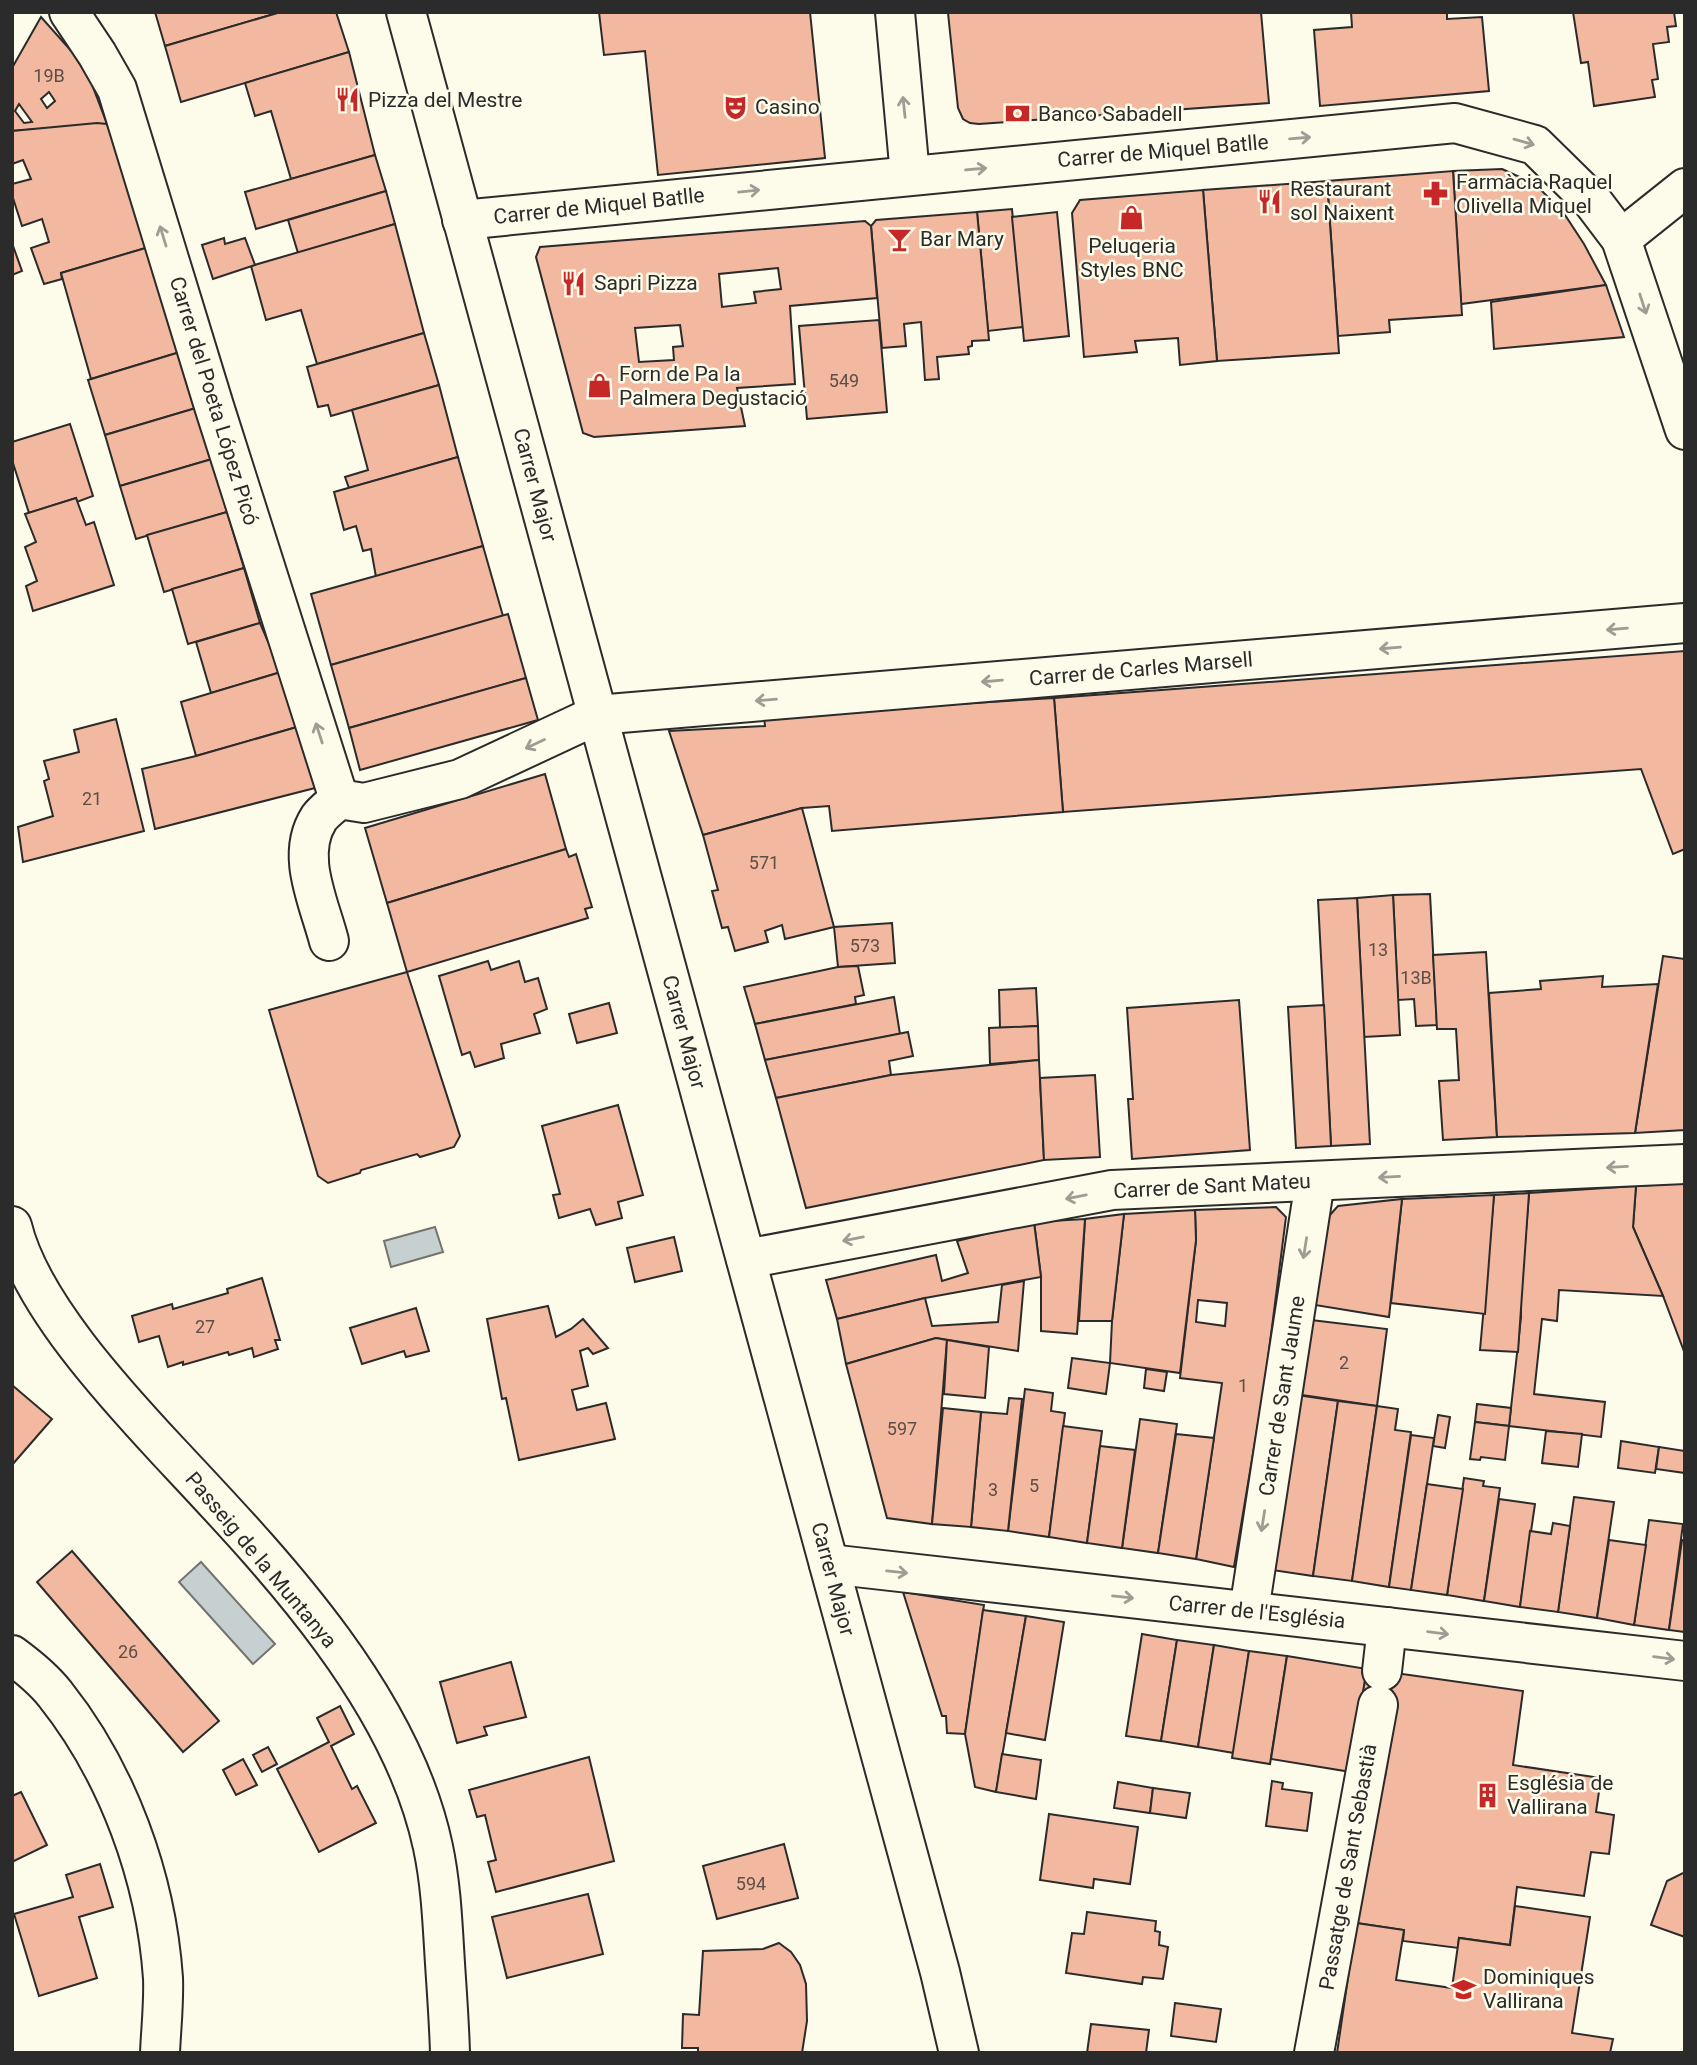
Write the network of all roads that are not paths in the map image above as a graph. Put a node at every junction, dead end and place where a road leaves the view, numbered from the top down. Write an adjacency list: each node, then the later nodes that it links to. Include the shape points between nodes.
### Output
1 (69, 12): 11 (street, Carrer del Poeta López Picó, one-way to 1, via 117,89)
2 (406, 12): 6 (street, Carrer Major)
3 (894, 12): 4 (street, one-way to 3)
4 (910, 175): 6 (street, Carrer de Miquel Batlle, one-way to 4); 7 (street, Carrer de Miquel Batlle, one-way to 7, via 1455,123 1535,145 1593,202)
5 (1685, 188): 7 (street)
6 (462, 220): 10 (street, Carrer Major)
7 (1621, 239): 8 (street, Carrer de Miquel Batlle, one-way to 8)
8 (1685, 430)
9 (1685, 623): 10 (street, Carrer de Carles Marsell, one-way to 10)
10 (597, 715): 11 (street, one-way to 11, via 460,779 364,803); 16 (street, Carrer Major)
11 (339, 799): 12 (street, via 315,825 307,860)
12 (329, 941)
13 (1685, 1164): 14 (street, Carrer de Sant Mateu, one-way to 14)
14 (1315, 1181): 16 (street, Carrer de Sant Mateu, one-way to 16, via 1112,1190); 18 (street, Carrer de Sant Jaume, one-way to 18)
15 (12, 1226): 24 (street, Passeig de la Muntanya, via 46,1301 116,1396 296,1594 364,1684 397,1746 421,1804 440,1886)
16 (746, 1259): 17 (street, Carrer Major)
17 (829, 1564): 18 (street, Carrer de l'Església, one-way to 18); 25 (street, Carrer Major)
18 (1249, 1611): 19 (street, Carrer de l'Església)
19 (1387, 1627): 21 (street, Carrer de l'Església, one-way to 21); 22 (street, Passatge de Sant Sebastià)
20 (12, 1655): 23 (street, via 54,1692 82,1731 132,1834 153,1909 163,1979)
21 (1685, 1661)
22 (1316, 2040)
23 (160, 2053)
24 (450, 2053)
25 (959, 2053)

